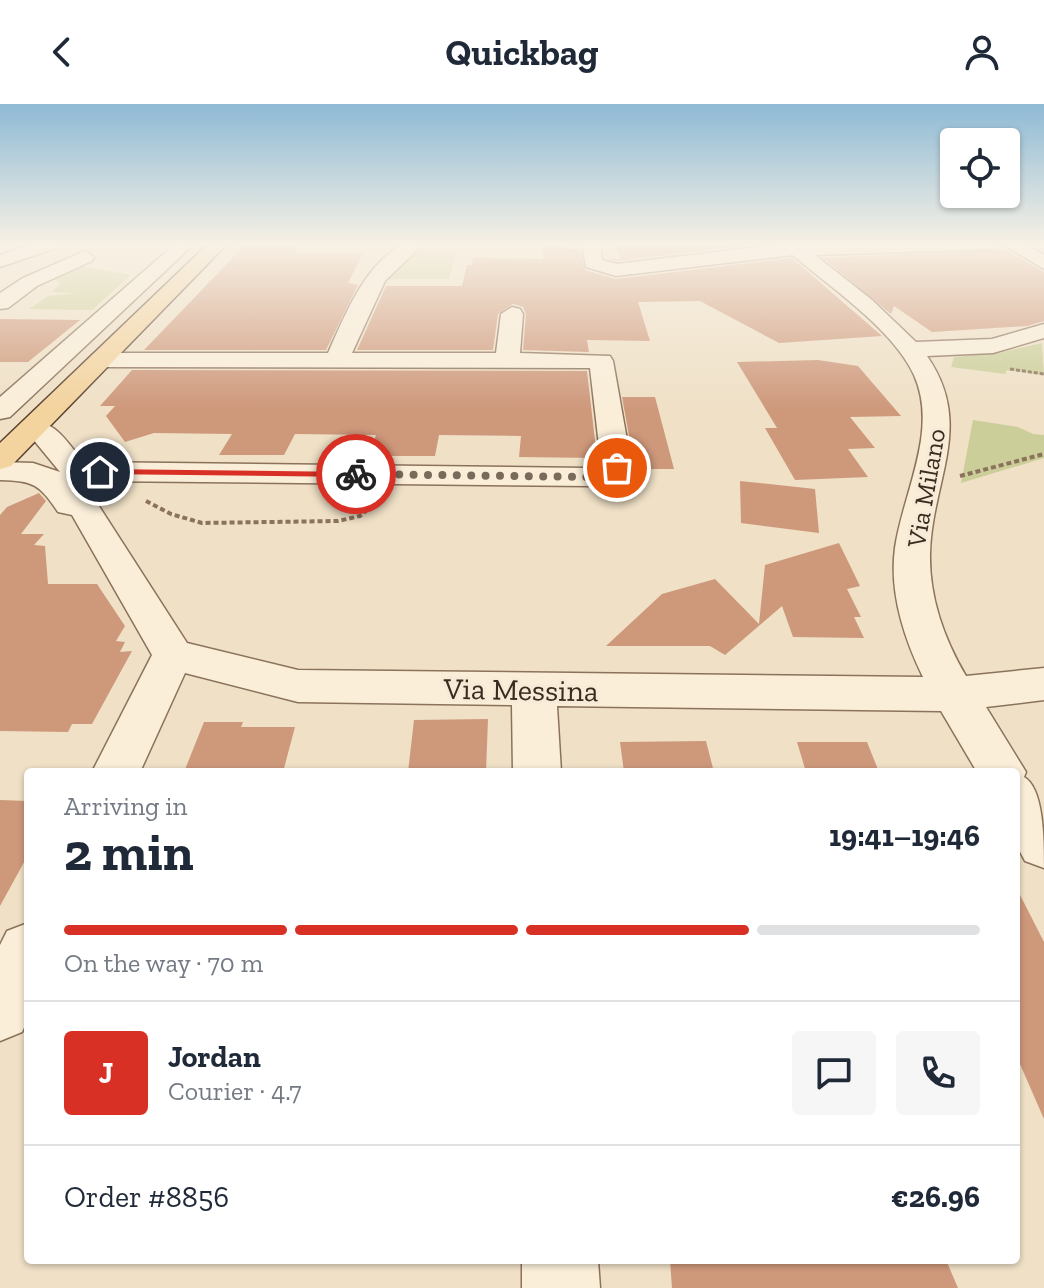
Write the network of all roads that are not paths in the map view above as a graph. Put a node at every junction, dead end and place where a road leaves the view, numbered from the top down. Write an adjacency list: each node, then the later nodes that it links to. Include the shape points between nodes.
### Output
1 (120, 299): 12 (street)
2 (124, 299): 13 (main road)
3 (162, 299): 10 (main road)
4 (365, 299): 9 (street)
5 (853, 299): 8 (street, Via Milano)
6 (512, 314): 11 (street)
7 (1044, 331): 8 (street, via 993,346)
8 (910, 350): 21 (street, Via Milano, via 927,374 939,417 913,547 915,595 933,653)
9 (337, 359): 10 (street); 11 (street)
10 (101, 360): 14 (main road)
11 (507, 361): 17 (street, via 601,361 617,468 590,477)
12 (0, 411)
13 (0, 426)
14 (32, 429): 15 (main road); 17 (street, via 41,430)
15 (0, 460)
16 (0, 471): 17 (street, via 34,471 49,478 70,505)
17 (80, 490): 18 (street)
18 (173, 655): 20 (street, Via Messina, via 298,686); 22 (street)
19 (1044, 684): 21 (street, Via Messina)
20 (534, 691): 21 (street, Via Messina); 23 (street)
21 (956, 694): 24 (street, Via Milano)
22 (118, 768)
23 (537, 768)
24 (1000, 768)
25 (1020, 803): 26 (street)
26 (1044, 844)
27 (24, 960): 28 (street)
28 (0, 1010)
29 (560, 1264): 30 (street)
30 (561, 1288)

